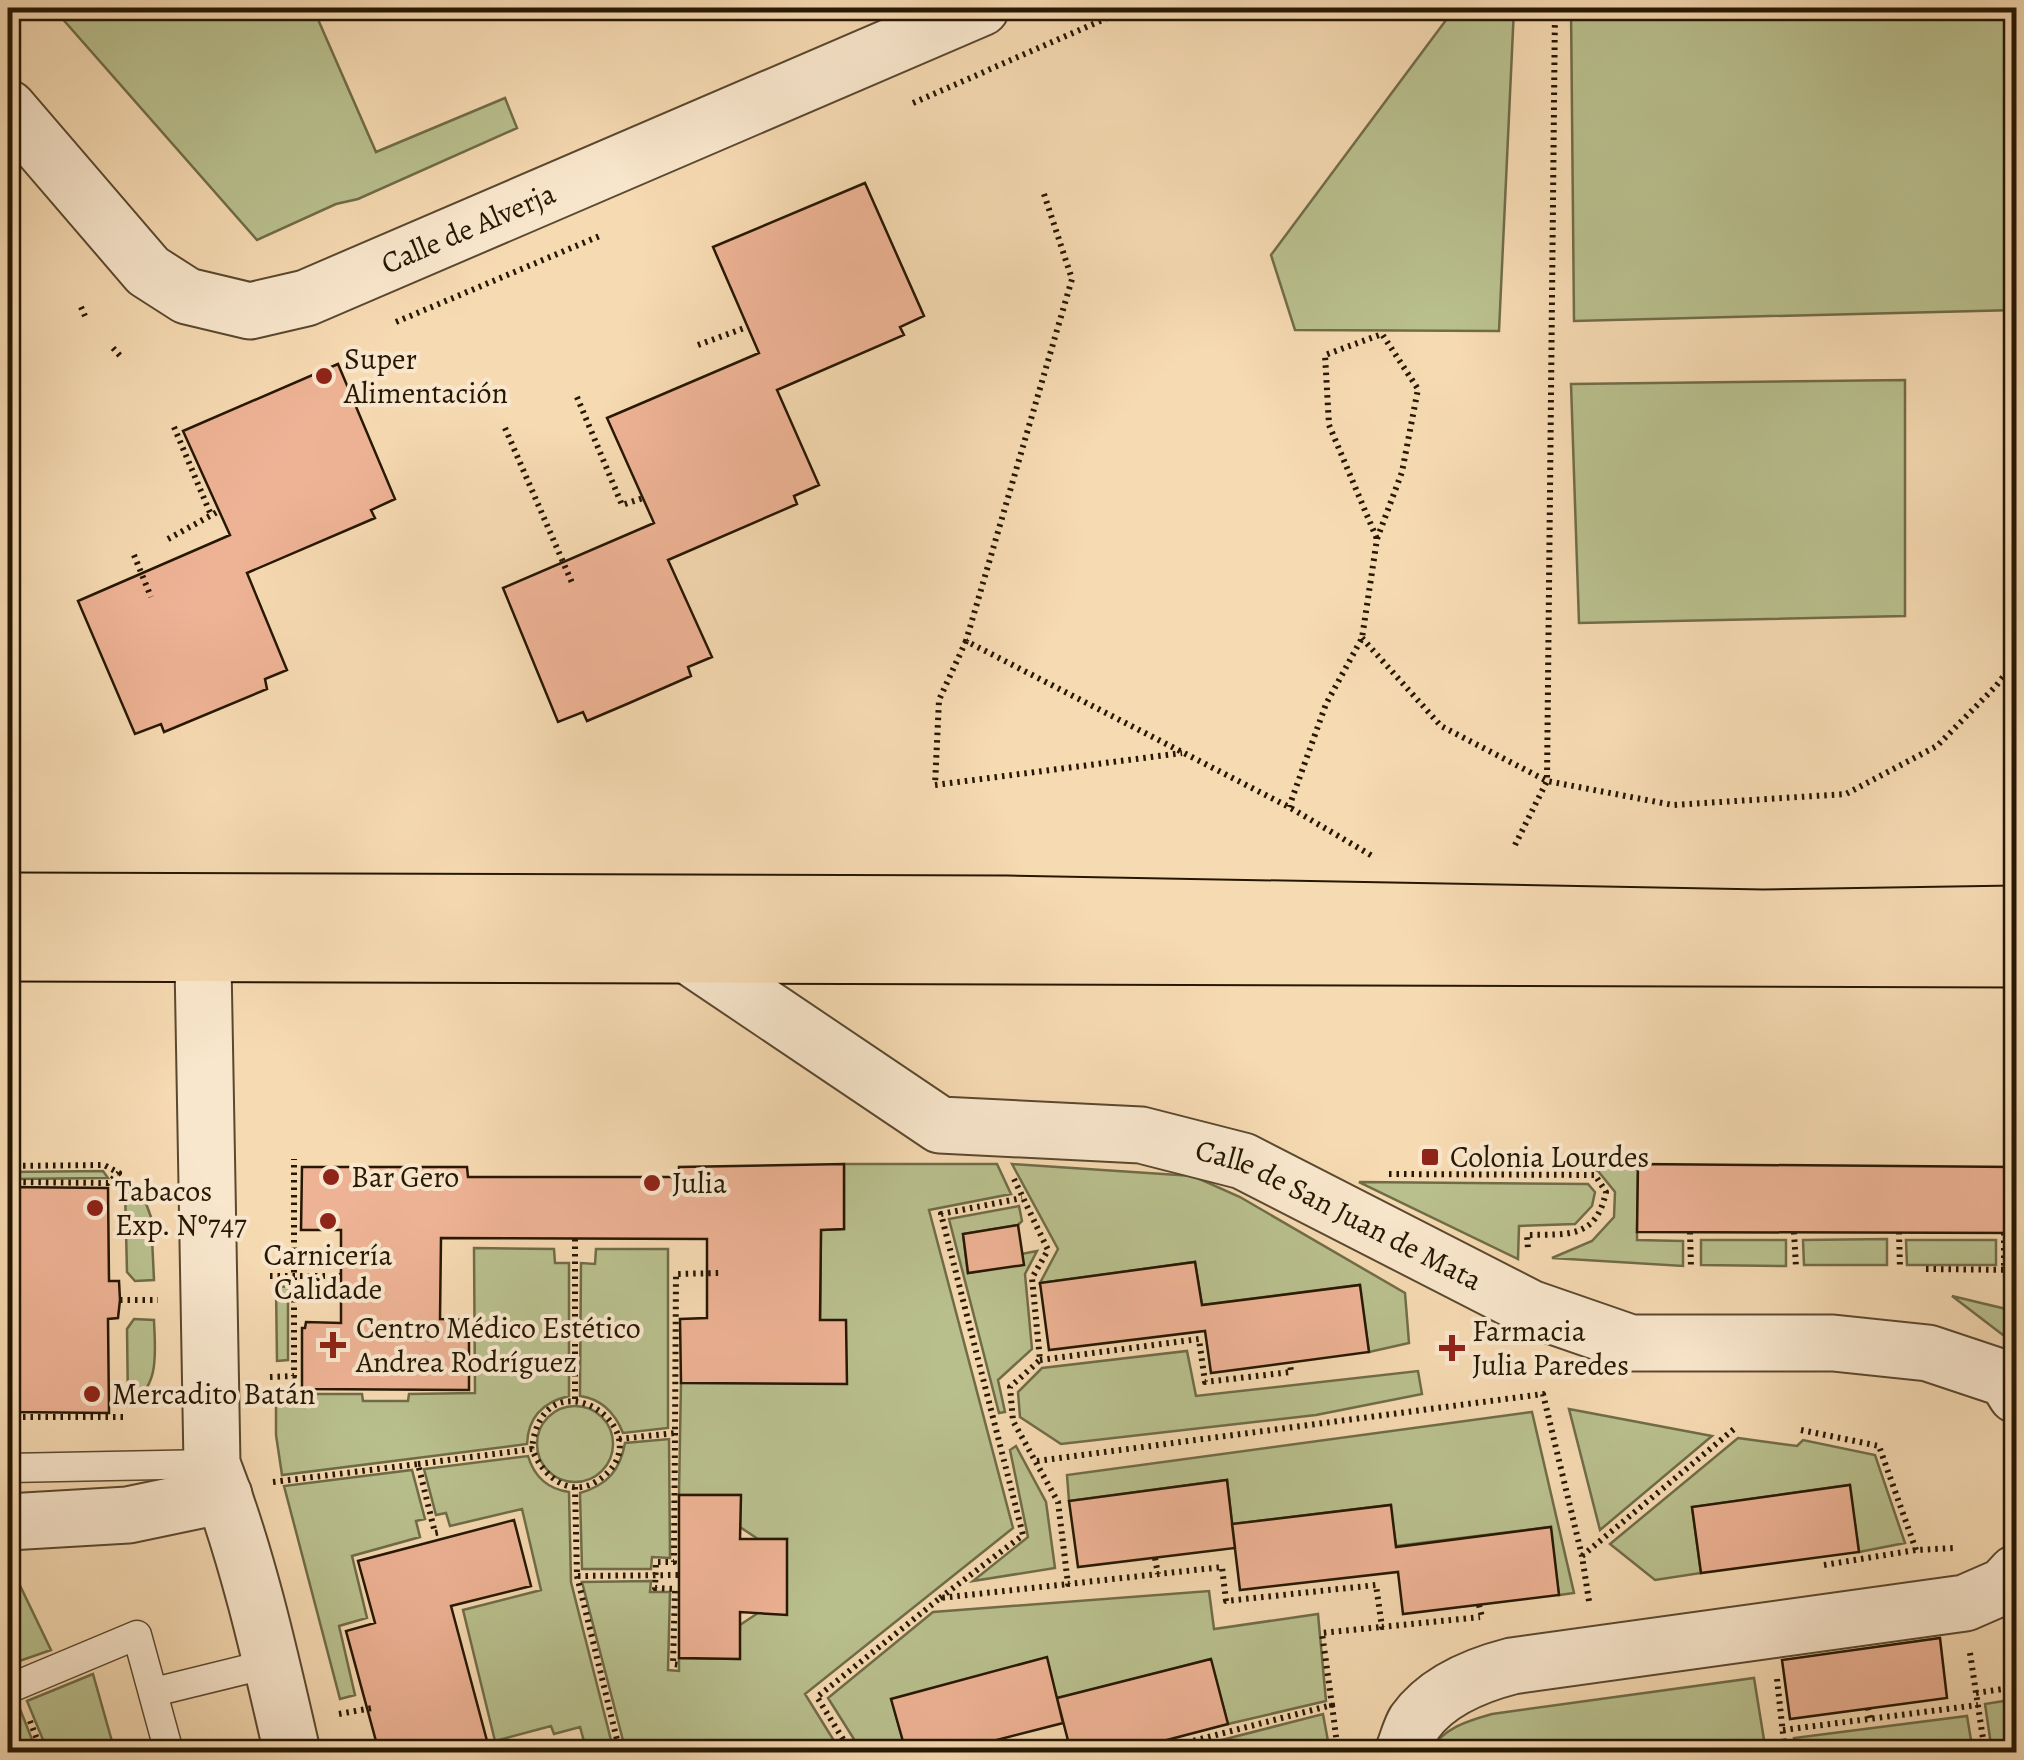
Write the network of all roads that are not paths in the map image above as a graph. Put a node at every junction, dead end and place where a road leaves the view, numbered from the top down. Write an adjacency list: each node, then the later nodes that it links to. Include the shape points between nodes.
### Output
1 (981, 8): 2 (street, Calle de Alverja, via 306,298 250,310 186,296 148,272)
2 (8, 108)
3 (8, 901): 5 (highway)
4 (2016, 914): 5 (highway, via 1763,918 1007,904)
5 (203, 927): 6 (highway); 7 (highway); 11 (street)
6 (8, 953)
7 (689, 956): 8 (highway); 9 (street, Calle de San Juan de Mata, via 940,1124 1141,1136 1243,1161 1530,1308 1631,1343 1833,1343 1928,1352 2006,1379)
8 (2016, 958)
9 (2016, 1394)
10 (8, 1468): 11 (lane)
11 (218, 1480): 12 (street, via 128,1515); 14 (street)
12 (8, 1522)
13 (2016, 1573): 19 (street, via 2004,1586 1965,1603 1484,1674 1448,1691 1415,1722)
14 (272, 1663): 16 (lane); 18 (street)
15 (8, 1689): 16 (lane, via 137,1636)
16 (154, 1692): 17 (lane)
17 (169, 1752)
18 (292, 1752)
19 (1403, 1752)

